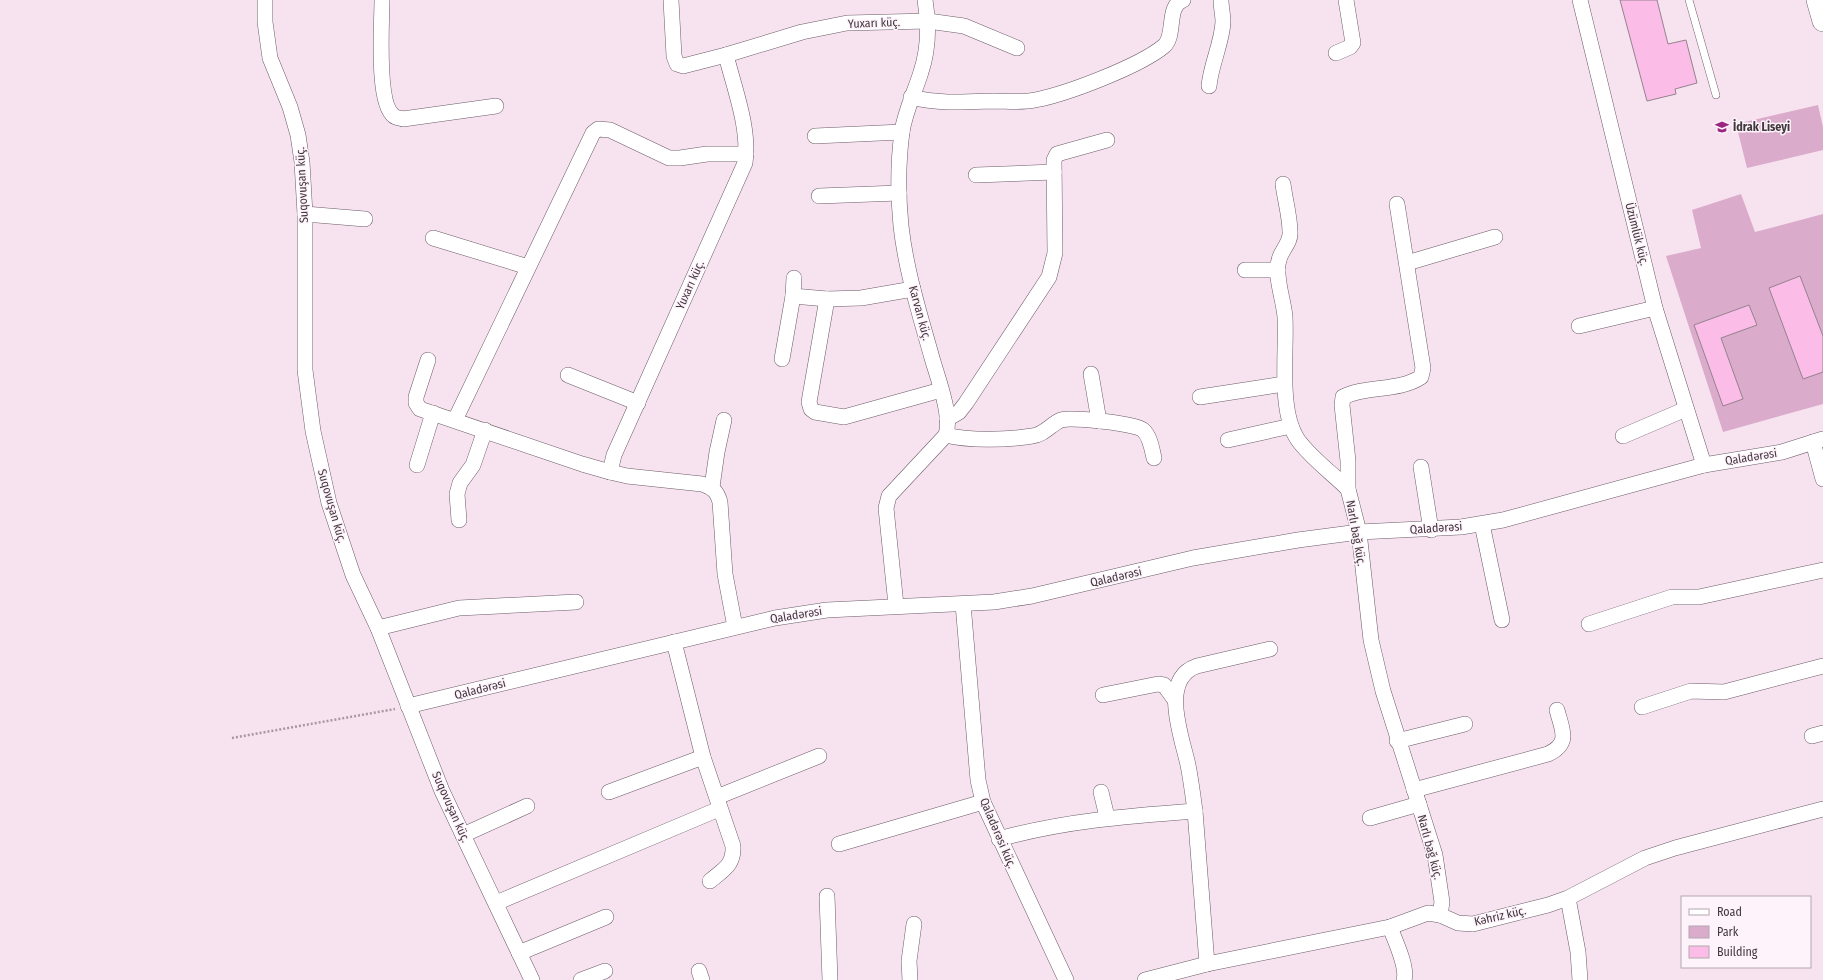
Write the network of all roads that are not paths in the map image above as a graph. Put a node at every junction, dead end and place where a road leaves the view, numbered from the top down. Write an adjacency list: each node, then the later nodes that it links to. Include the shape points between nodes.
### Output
1 (265, 0): 30 (street, Suqovuşan küç., via 270,58 298,134)
2 (382, 0): 19 (street, via 383,92 387,107 394,116 403,119)
3 (671, 0): 15 (street, via 674,56 677,64 683,66)
4 (926, 0): 11 (street, Karvan küç.)
5 (1183, 0): 18 (street, via 1179,1 1175,8 1167,43 1159,50 1128,67 1059,94 1016,101 930,102)
6 (1221, 0): 16 (street, via 1222,30 1213,58)
7 (1346, 0): 14 (street, via 1353,43)
8 (1580, 0): 42 (street, Üzümlük küç.)
9 (1689, 0): 17 (lane)
10 (1817, 0): 12 (main road)
11 (928, 21): 13 (street, Yuxarı küç., via 964,26); 15 (street, Yuxarı küç., via 847,23 802,32); 18 (street, Karvan küç., via 926,56)
12 (1823, 21)
13 (1017, 48)
14 (1336, 53)
15 (726, 55): 23 (street, Yuxarı küç., via 742,119)
16 (1209, 86)
17 (1716, 95)
18 (911, 97): 20 (street, Karvan küç.)
19 (496, 106)
20 (902, 132): 21 (street); 27 (street, Karvan küç.)
21 (815, 136)
22 (1107, 140): 24 (street, via 1057,154)
23 (746, 154): 35 (street, via 707,154 669,158 610,130 598,129 593,133); 51 (street, Yuxarı küç.)
24 (1054, 172): 25 (street); 54 (street, via 1055,254 1049,277 966,403 959,412)
25 (976, 176)
26 (1283, 184): 37 (street, via 1290,233 1289,241 1279,260)
27 (899, 193): 28 (street); 39 (street, Karvan küç., via 905,253)
28 (819, 196)
29 (1397, 204): 34 (street, Narlı bağ küç.)
30 (305, 214): 31 (street); 83 (street, Suqovuşan küç., via 305,370 313,431 329,503 353,575)
31 (365, 219)
32 (1495, 237): 34 (street)
33 (433, 238): 35 (street)
34 (1407, 263): 71 (street, Narlı bağ küç., via 1423,368 1421,378 1412,384 1353,392 1343,397)
35 (528, 267): 55 (street)
36 (1245, 270): 37 (street)
37 (1278, 270): 48 (street, via 1285,316)
38 (794, 278): 40 (street)
39 (913, 289): 41 (street, via 861,298); 49 (street, Karvan küç.)
40 (794, 296): 41 (street); 44 (street)
41 (827, 298): 49 (street, via 809,402 811,409 844,417 851,416)
42 (1655, 308): 43 (street); 52 (street, Üzümlük küç.)
43 (1579, 326)
44 (782, 359)
45 (428, 360): 53 (street, via 416,403 420,409)
46 (1092, 374): 57 (street)
47 (568, 375): 51 (street)
48 (1284, 384): 50 (street); 58 (street)
49 (940, 390): 54 (street, Karvan küç.)
50 (1200, 397)
51 (638, 404): 68 (street, Yuxarı küç., via 614,455)
52 (1686, 409): 61 (street); 66 (street, Üzümlük küç.)
53 (433, 413): 55 (street); 65 (street)
54 (947, 419): 60 (street, Karvan küç.)
55 (456, 420): 59 (street)
56 (724, 420): 70 (street)
57 (1099, 422): 60 (street, via 1061,420 1033,436 977,439); 64 (street, via 1142,428 1147,434)
58 (1291, 426): 62 (street); 71 (street, via 1298,440)
59 (485, 430): 68 (street); 72 (street, via 473,465 460,482 457,494)
60 (946, 435): 79 (street, via 889,496 886,508)
61 (1622, 436)
62 (1228, 440)
63 (1818, 440): 66 (street, Qaladərəsi, via 1782,452); 69 (street)
64 (1154, 458)
65 (417, 465)
66 (1704, 465): 73 (street, Qaladərəsi)
67 (1421, 467): 74 (street)
68 (610, 472): 70 (street)
69 (1823, 480)
70 (712, 487): 82 (street, via 720,502 725,574)
71 (1348, 489): 75 (street, Narlı bağ küç.)
72 (459, 520)
73 (1482, 524): 74 (street, Qaladərəsi); 80 (street)
74 (1431, 530): 75 (street, Qaladərəsi)
75 (1359, 532): 78 (street, Qaladərəsi, via 1193,558 1032,596); 93 (street, Narlı bağ küç., via 1371,640)
76 (1823, 570): 81 (street, via 1699,597 1672,596)
77 (576, 602): 83 (street, via 459,608)
78 (963, 604): 79 (street, Qaladərəsi); 99 (street, Qaladərəsi küç., via 978,780)
79 (896, 605): 82 (street, Qaladərəsi, via 827,610)
80 (1502, 620)
81 (1589, 624)
82 (735, 627): 84 (street, Qaladərəsi)
83 (378, 628): 89 (street, Suqovuşan küç.)
84 (674, 642): 89 (street, Qaladərəsi); 95 (street)
85 (1270, 649): 88 (street, via 1188,669 1182,675)
86 (1823, 666): 90 (street, via 1724,692 1691,690)
87 (1103, 695): 88 (street, via 1158,684 1164,685)
88 (1175, 700): 104 (street)
89 (408, 706): 107 (street, Suqovuşan küç., via 442,791)
90 (1642, 707)
91 (1557, 710): 96 (street, via 1564,739 1559,749)
92 (1465, 724): 93 (street)
93 (1398, 741): 96 (street, Narlı bağ küç.)
94 (819, 756): 100 (street)
95 (703, 757): 97 (street); 100 (street)
96 (1414, 790): 101 (street, Narlı bağ küç.)
97 (609, 792)
98 (1101, 792): 105 (street)
99 (983, 802): 108 (street, Qaladərəsi küç.); 109 (street)
100 (718, 803): 110 (street, via 733,846 733,857 730,864); 113 (street)
101 (1419, 804): 106 (street); 114 (street, Narlı bağ küç., via 1435,855 1442,902)
102 (527, 806): 107 (street)
103 (1823, 809): 112 (street, Kəhriz küç., via 1645,858)
104 (1195, 811): 105 (street); 119 (street)
105 (1107, 817): 108 (street, via 1064,823)
106 (1370, 818)
107 (463, 835): 113 (street, Suqovuşan küç.)
108 (999, 839): 126 (street, Qaladərəsi küç.)
109 (839, 844)
110 (710, 881)
111 (827, 896): 124 (street)
112 (1568, 898): 114 (street, Kəhriz küç., via 1472,924); 128 (street, via 1578,952)
113 (496, 903): 118 (street, Suqovuşan küç.)
114 (1440, 915): 117 (street, Kəhriz küç., via 1428,913)
115 (606, 918): 118 (street)
116 (914, 924): 125 (street, via 909,961)
117 (1390, 927): 119 (street, Kəhriz küç.); 121 (street)
118 (519, 953): 122 (street, Suqovuşan küç.)
119 (1207, 964): 127 (street, Kəhriz küç.)
120 (604, 971): 123 (street)
121 (1409, 978)
122 (532, 980)
123 (581, 980)
124 (830, 980)
125 (910, 980)
126 (1066, 980)
127 (1145, 980)
128 (1580, 980)

